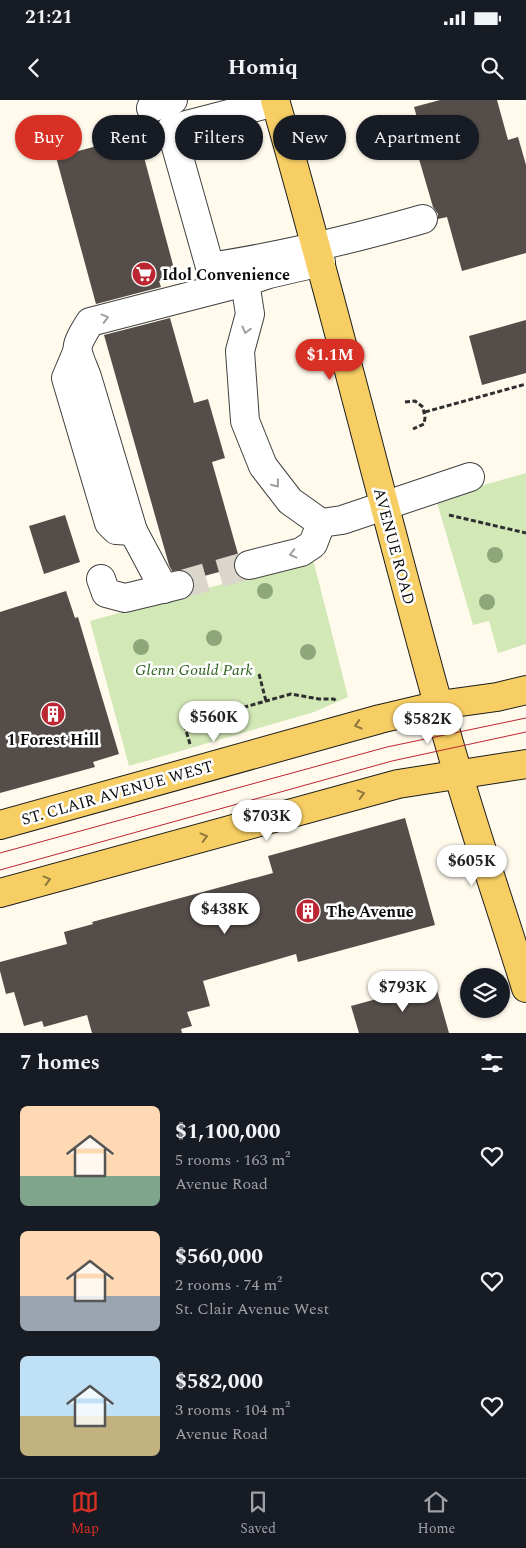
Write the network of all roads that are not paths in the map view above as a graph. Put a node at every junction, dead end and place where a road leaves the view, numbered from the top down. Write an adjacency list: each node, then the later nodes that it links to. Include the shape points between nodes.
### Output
1 (275, 101): 3 (main road, AVENUE ROAD); 3 (lane, via 171,129 210,268)
2 (424, 219): 3 (lane)
3 (319, 254): 4 (lane); 6 (main road, AVENUE ROAD)
4 (245, 282): 7 (lane, one-way to 7, via 250,314 240,351 245,421 262,466 290,502); 9 (lane, one-way to 4, via 106,593 125,598 171,587 134,531 77,344 90,322)
5 (470, 477): 6 (lane)
6 (383, 505): 7 (lane, via 342,520); 11 (main road, AVENUE ROAD)
7 (321, 523): 8 (lane, one-way to 8, via 313,544 300,552)
8 (249, 565)
9 (100, 579)
10 (526, 690): 11 (main road, ST. CLAIR AVENUE WEST)
11 (439, 706): 13 (main road, AVENUE ROAD); 14 (main road, ST. CLAIR AVENUE WEST, one-way to 14, via 380,719)
12 (526, 764): 13 (main road)
13 (458, 774): 15 (main road, one-way to 13, via 398,784); 16 (main road, AVENUE ROAD)
14 (0, 825)
15 (0, 893)
16 (526, 988)

